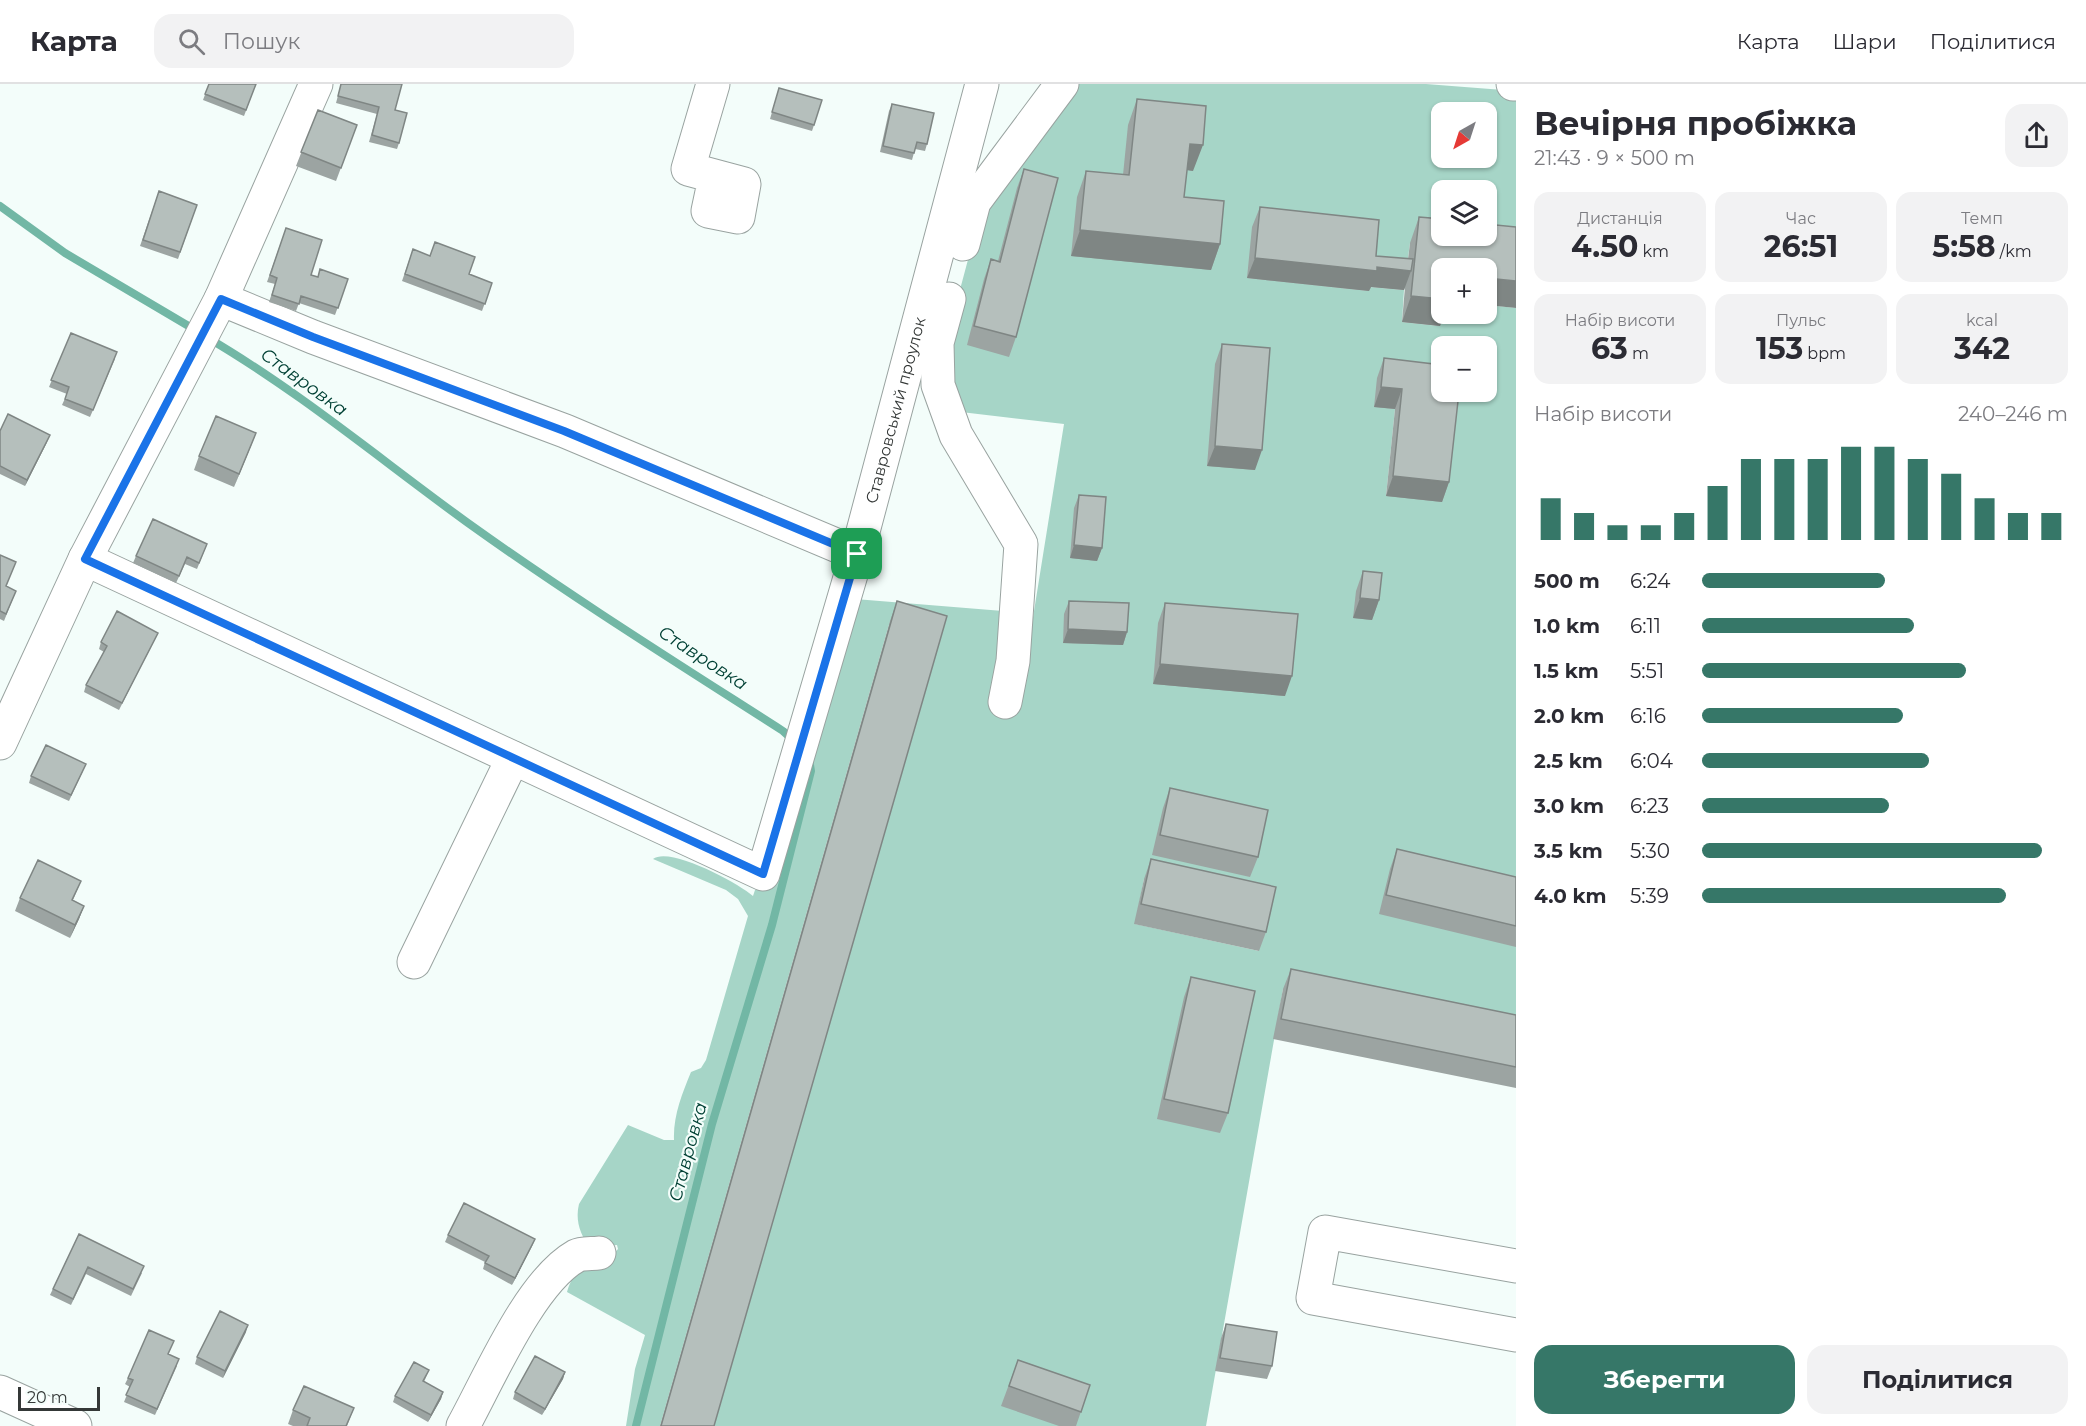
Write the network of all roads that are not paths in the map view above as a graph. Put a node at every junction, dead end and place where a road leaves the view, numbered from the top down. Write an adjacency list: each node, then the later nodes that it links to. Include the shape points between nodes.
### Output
1 (316, 84): 6 (street)
2 (713, 84): 5 (street, via 687,169)
3 (982, 84): 7 (street, Ставровський проулок)
4 (1062, 84): 9 (street, via 975,202 937,343 938,385 956,435 1021,544 1014,661)
5 (715, 178)
6 (221, 299): 7 (street, via 564,431); 8 (street)
7 (857, 554): 11 (street, Ставровський проулок, via 763,874)
8 (85, 559): 10 (street); 11 (street)
9 (1005, 702)
10 (0, 743)
11 (513, 758): 12 (street)
12 (414, 962)
13 (599, 1253): 18 (street, via 577,1255 549,1279 529,1306)
14 (1516, 1266): 15 (street, via 1325,1232 1313,1298)
15 (1516, 1335)
16 (0, 1392): 17 (street)
17 (75, 1426)
18 (463, 1426)

